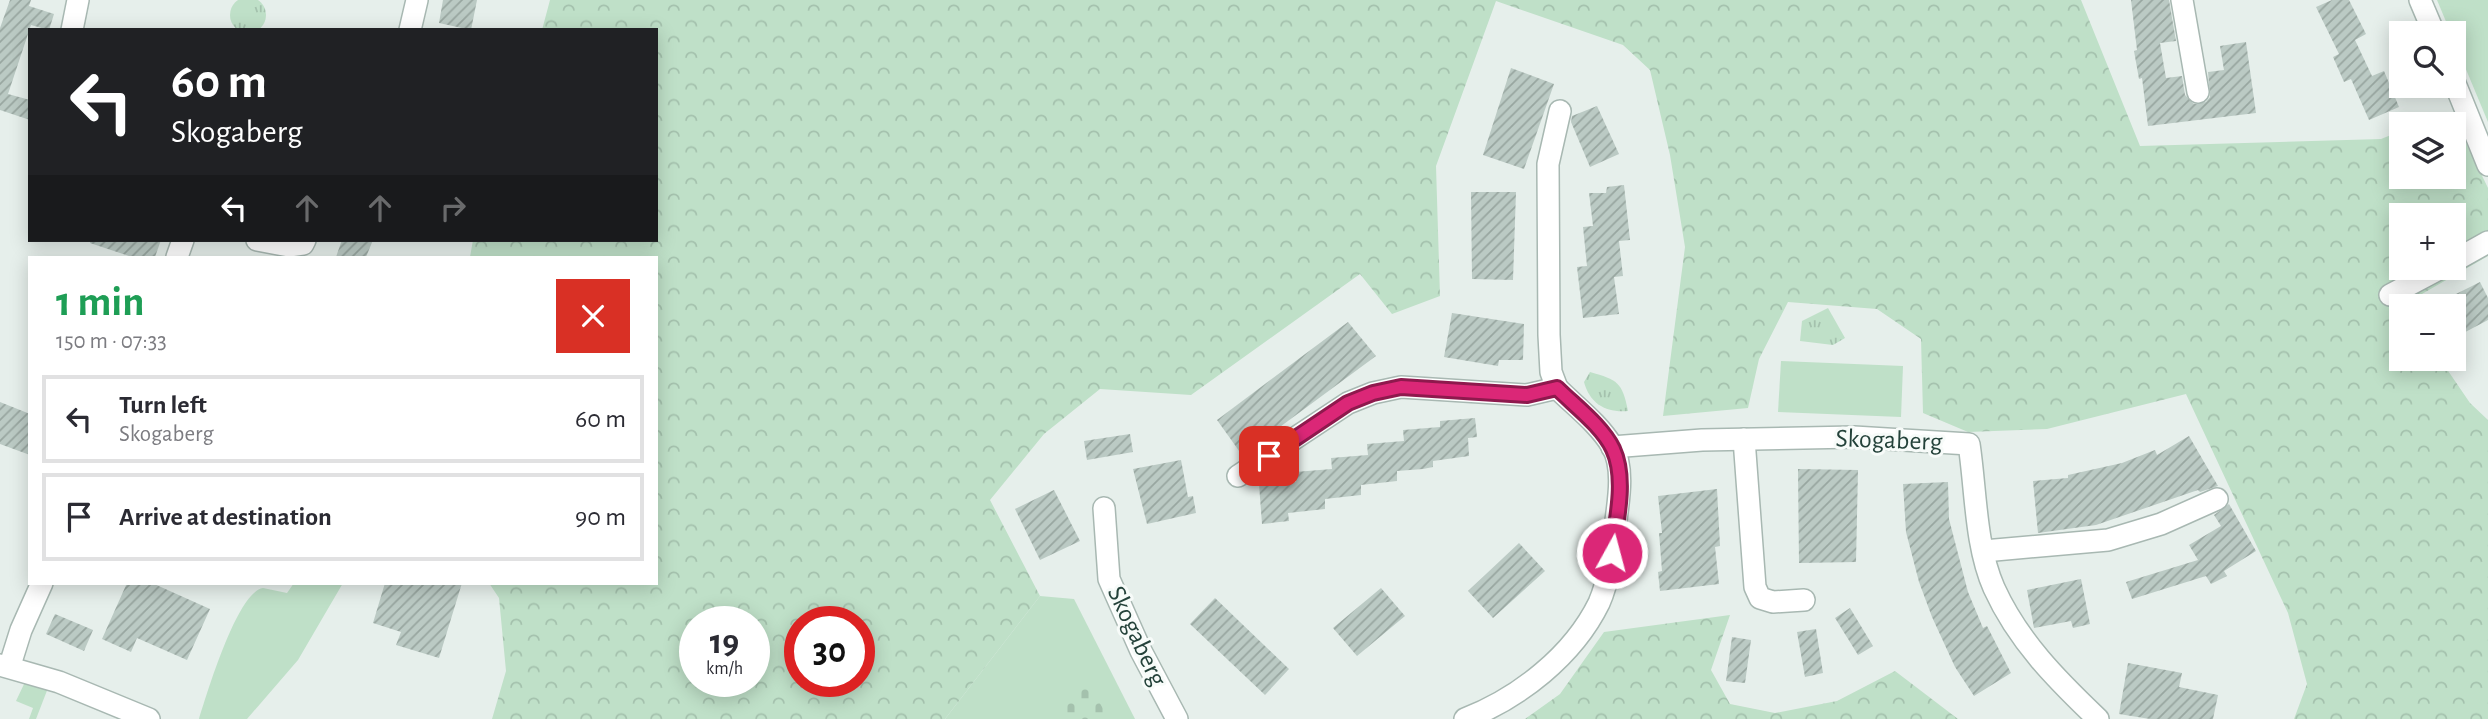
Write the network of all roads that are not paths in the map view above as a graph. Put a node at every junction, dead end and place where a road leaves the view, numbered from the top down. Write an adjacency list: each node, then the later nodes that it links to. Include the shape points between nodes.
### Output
1 (78, 0): 6 (street)
2 (417, 0): 7 (street)
3 (2182, 0): 8 (street)
4 (2420, 0): 5 (street)
5 (2429, 21)
6 (72, 28)
7 (410, 28)
8 (2198, 92)
9 (2461, 98): 11 (street)
10 (1560, 111): 18 (street, via 1549,164 1549,335 1551,372)
11 (2488, 165)
12 (268, 242): 13 (street, via 289,246)
13 (304, 242)
14 (2488, 243): 15 (street)
15 (2466, 255)
16 (2418, 280): 17 (street)
17 (2392, 294)
18 (1557, 388): 20 (street); 21 (street, via 1527,395 1401,387 1373,393 1348,403)
19 (1744, 439): 20 (street, Skogaberg); 24 (street, Skogaberg, via 1854,437 1969,444); 26 (street, via 1755,587 1766,601)
20 (1612, 447): 30 (street, via 1619,504 1599,602 1556,661 1488,710)
21 (1238, 476)
22 (2217, 499): 24 (street, via 2161,524 2108,540)
23 (1104, 508): 29 (street, Skogaberg, via 1109,579)
24 (1984, 551): 31 (street, Skogaberg, via 1994,587 2033,654)
25 (41, 585): 27 (street)
26 (1804, 600)
27 (5, 665): 28 (street)
28 (149, 719)
29 (1177, 719)
30 (1465, 719)
31 (2098, 719)

